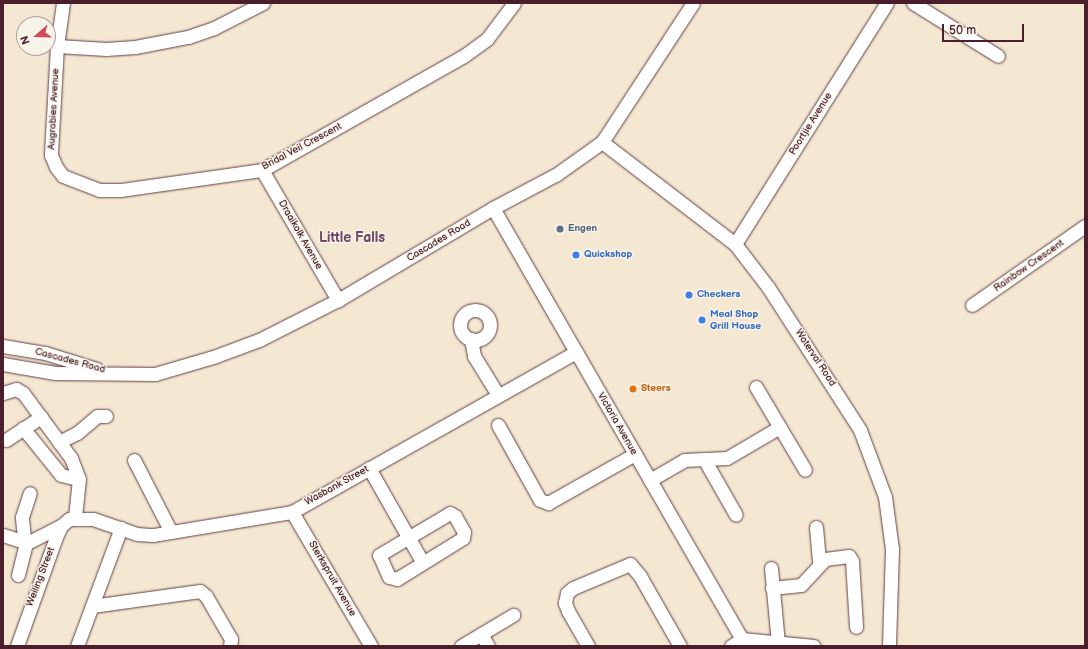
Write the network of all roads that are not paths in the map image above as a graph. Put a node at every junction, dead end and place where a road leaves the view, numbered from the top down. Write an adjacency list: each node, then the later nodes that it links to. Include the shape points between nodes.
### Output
1 (63, 3): 7 (street, Augrabies Avenue)
2 (263, 3): 7 (street, via 214,28 188,37 135,47 106,49)
3 (514, 3): 11 (street, Bridal Veil Crescent, via 487,39 465,55)
4 (693, 3): 9 (street, Cascades Road)
5 (887, 3): 14 (street, Poortjie Avenue)
6 (912, 3): 8 (street)
7 (57, 46): 10 (street, Augrabies Avenue, via 51,155)
8 (998, 56)
9 (602, 142): 12 (street, Cascades Road, via 557,174); 14 (street, Waterval Road)
10 (56, 167): 11 (street, Bridal Veil Crescent, via 63,176 77,184 99,190 121,190)
11 (262, 170): 15 (street, Draaikolk Avenue)
12 (493, 208): 15 (street, Cascades Road); 19 (street, Victoria Avenue)
13 (1085, 226): 16 (street, Rainbow Crescent)
14 (735, 244): 70 (street, Waterval Road, via 823,369 860,430 875,464 885,498 892,549)
15 (338, 300): 21 (street, Cascades Road, via 259,340 216,356 155,374)
16 (972, 305)
17 (471, 340): 24 (street, via 474,356)
18 (3, 346): 21 (street, Cascades Road, via 45,353)
19 (576, 352): 24 (street, Wasbank Street); 32 (street, Victoria Avenue)
20 (3, 364): 21 (street, Cascades Road, via 55,373)
21 (113, 373)
22 (756, 387): 28 (street)
23 (3, 393): 26 (street, via 19,390)
24 (498, 395): 35 (street, Wasbank Street)
25 (106, 416): 31 (street, via 97,416 77,433)
26 (40, 417): 29 (street); 31 (street)
27 (498, 425): 32 (street, via 540,500 548,503)
28 (780, 427): 33 (street, via 727,458); 36 (street)
29 (23, 428): 30 (street); 37 (street, via 60,475)
30 (6, 440)
31 (59, 442): 37 (street, via 71,458)
32 (635, 454): 38 (street, Victoria Avenue)
33 (704, 459): 38 (street, via 684,460); 41 (street)
34 (134, 460): 46 (street)
35 (369, 468): 40 (street, Wasbank Street); 48 (street)
36 (805, 470)
37 (79, 479): 42 (street)
38 (650, 480): 59 (street, Victoria Avenue)
39 (30, 493): 49 (street, via 22,522)
40 (292, 512): 46 (street, Wasbank Street); 64 (street, Sterkspruit Avenue)
41 (736, 515)
42 (75, 518): 43 (street); 45 (street, Wasbank Street, via 93,519)
43 (61, 526): 49 (street); 61 (street, Weiling Street, via 29,606)
44 (816, 527): 51 (street)
45 (121, 528): 46 (street, Wasbank Street, via 137,534); 55 (street)
46 (171, 532)
47 (3, 535): 49 (street)
48 (408, 537): 50 (street); 50 (street, via 380,554 378,559 393,580); 50 (street, via 450,513 455,516 464,532 463,538)
49 (24, 543): 53 (street)
50 (423, 563)
51 (819, 564): 54 (street, via 801,585); 57 (street, via 829,557 846,555 851,558)
52 (771, 568): 54 (street)
53 (18, 576)
54 (772, 588): 60 (street)
55 (92, 606): 62 (street); 63 (street, via 200,591 206,596 231,639)
56 (513, 615): 58 (street)
57 (856, 627)
58 (482, 634): 65 (street); 66 (street)
59 (737, 643): 60 (street)
60 (778, 643): 69 (street)
61 (17, 646)
62 (77, 646)
63 (230, 646)
64 (371, 646)
65 (461, 646)
66 (488, 646)
67 (588, 646): 68 (street, via 568,611 565,603 567,593 573,588 630,564 640,576)
68 (680, 646)
69 (814, 646)
70 (889, 646)

